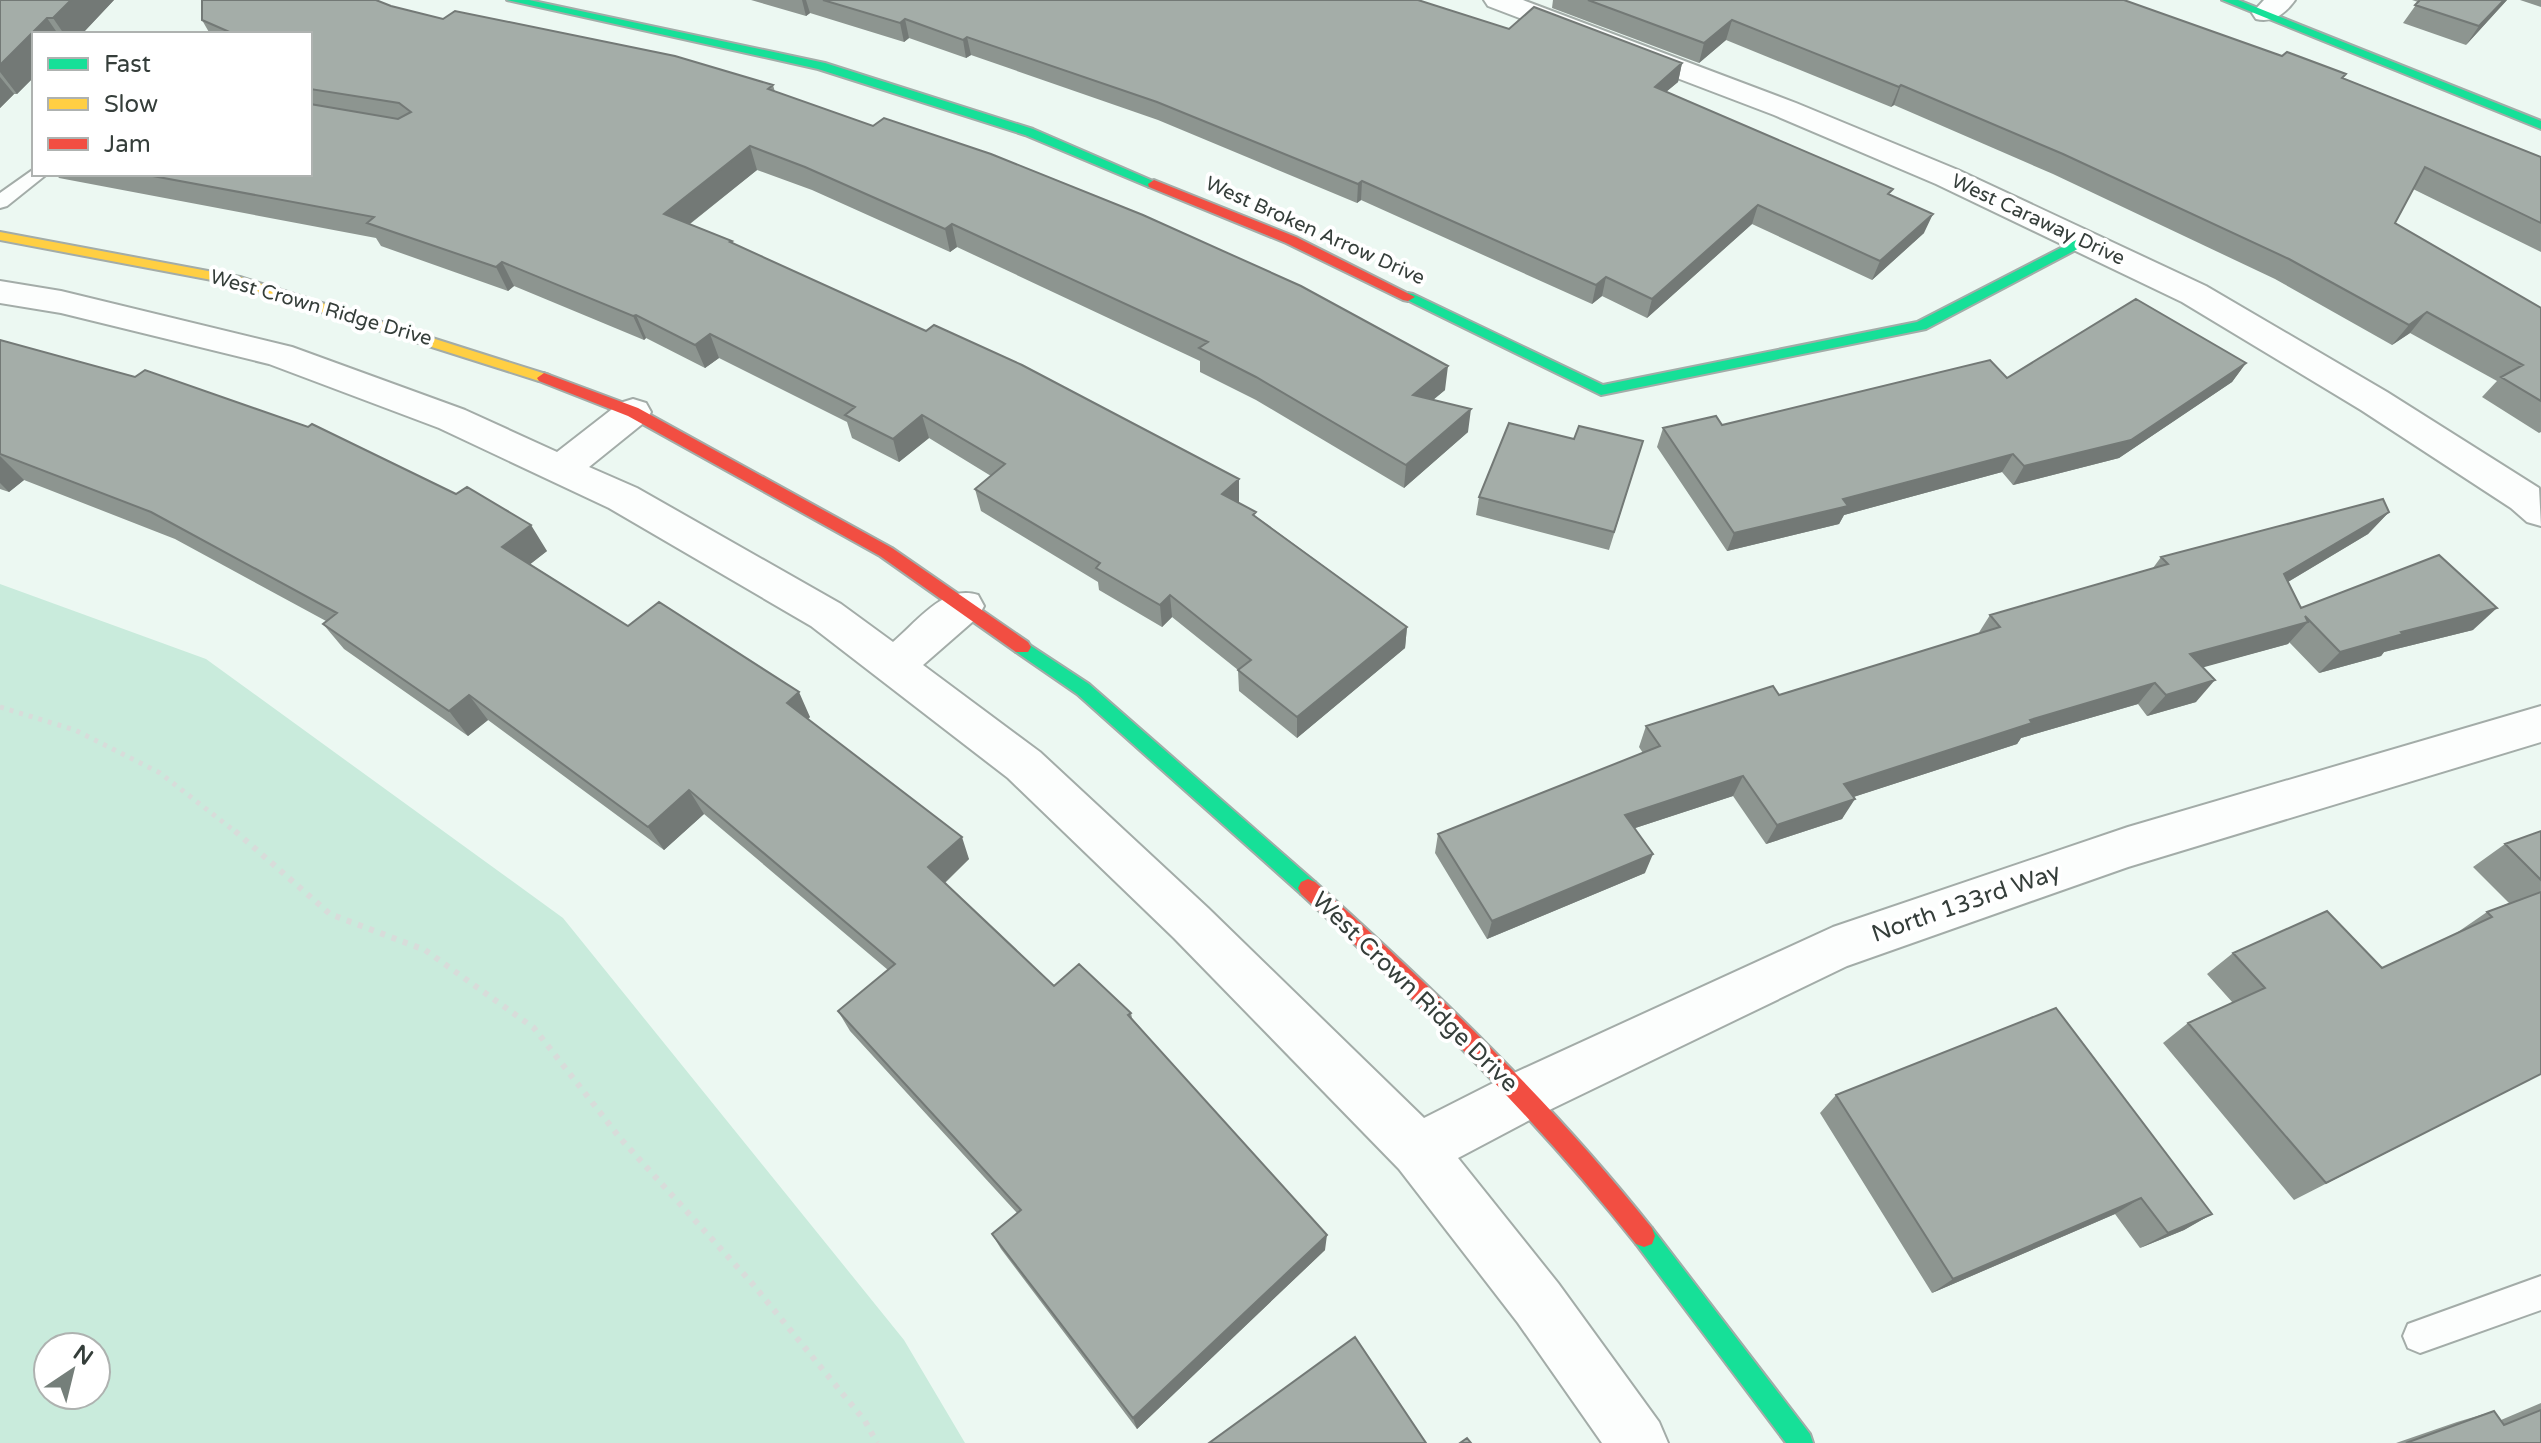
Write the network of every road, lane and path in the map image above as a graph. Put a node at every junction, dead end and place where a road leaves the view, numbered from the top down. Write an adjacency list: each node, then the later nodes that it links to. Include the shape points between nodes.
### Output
1 (513, 0): 9 (street, West Broken Arrow Drive, via 821,66 1029,132 1291,240 1601,390 1921,326)
2 (1498, 0): 9 (street, West Caraway Drive, via 1785,109)
3 (2228, 0): 4 (street)
4 (2273, 6): 5 (street)
5 (2541, 125)
6 (35, 176): 7 (lane)
7 (0, 202)
8 (0, 236): 11 (street, West Crown Ridge Drive, via 235,280 519,369)
9 (2082, 241): 13 (street, West Caraway Drive, via 2207,302 2374,401)
10 (0, 292): 12 (street, via 279,355 452,419)
11 (633, 412): 12 (street); 14 (street, West Crown Ridge Drive, via 886,552)
12 (561, 469): 15 (street, via 623,498 826,615)
13 (2541, 512)
14 (963, 606): 15 (street); 18 (street, West Crown Ridge Drive, via 1083,689 1198,789 1420,990)
15 (894, 666): 19 (street, via 1024,765)
16 (0, 707): 22 (path, via 75,730 160,773 330,914 425,950 534,1028 620,1138 751,1282 865,1421)
17 (2541, 724): 18 (street, North 133rd Way, via 2128,847 1833,949)
18 (1522, 1096): 19 (street, North 133rd Way); 24 (street, West Crown Ridge Drive, via 1629,1217)
19 (1418, 1150): 23 (street, via 1538,1303)
20 (2541, 1293): 21 (lane)
21 (2420, 1336)
22 (877, 1443)
23 (1638, 1443)
24 (1801, 1443)

